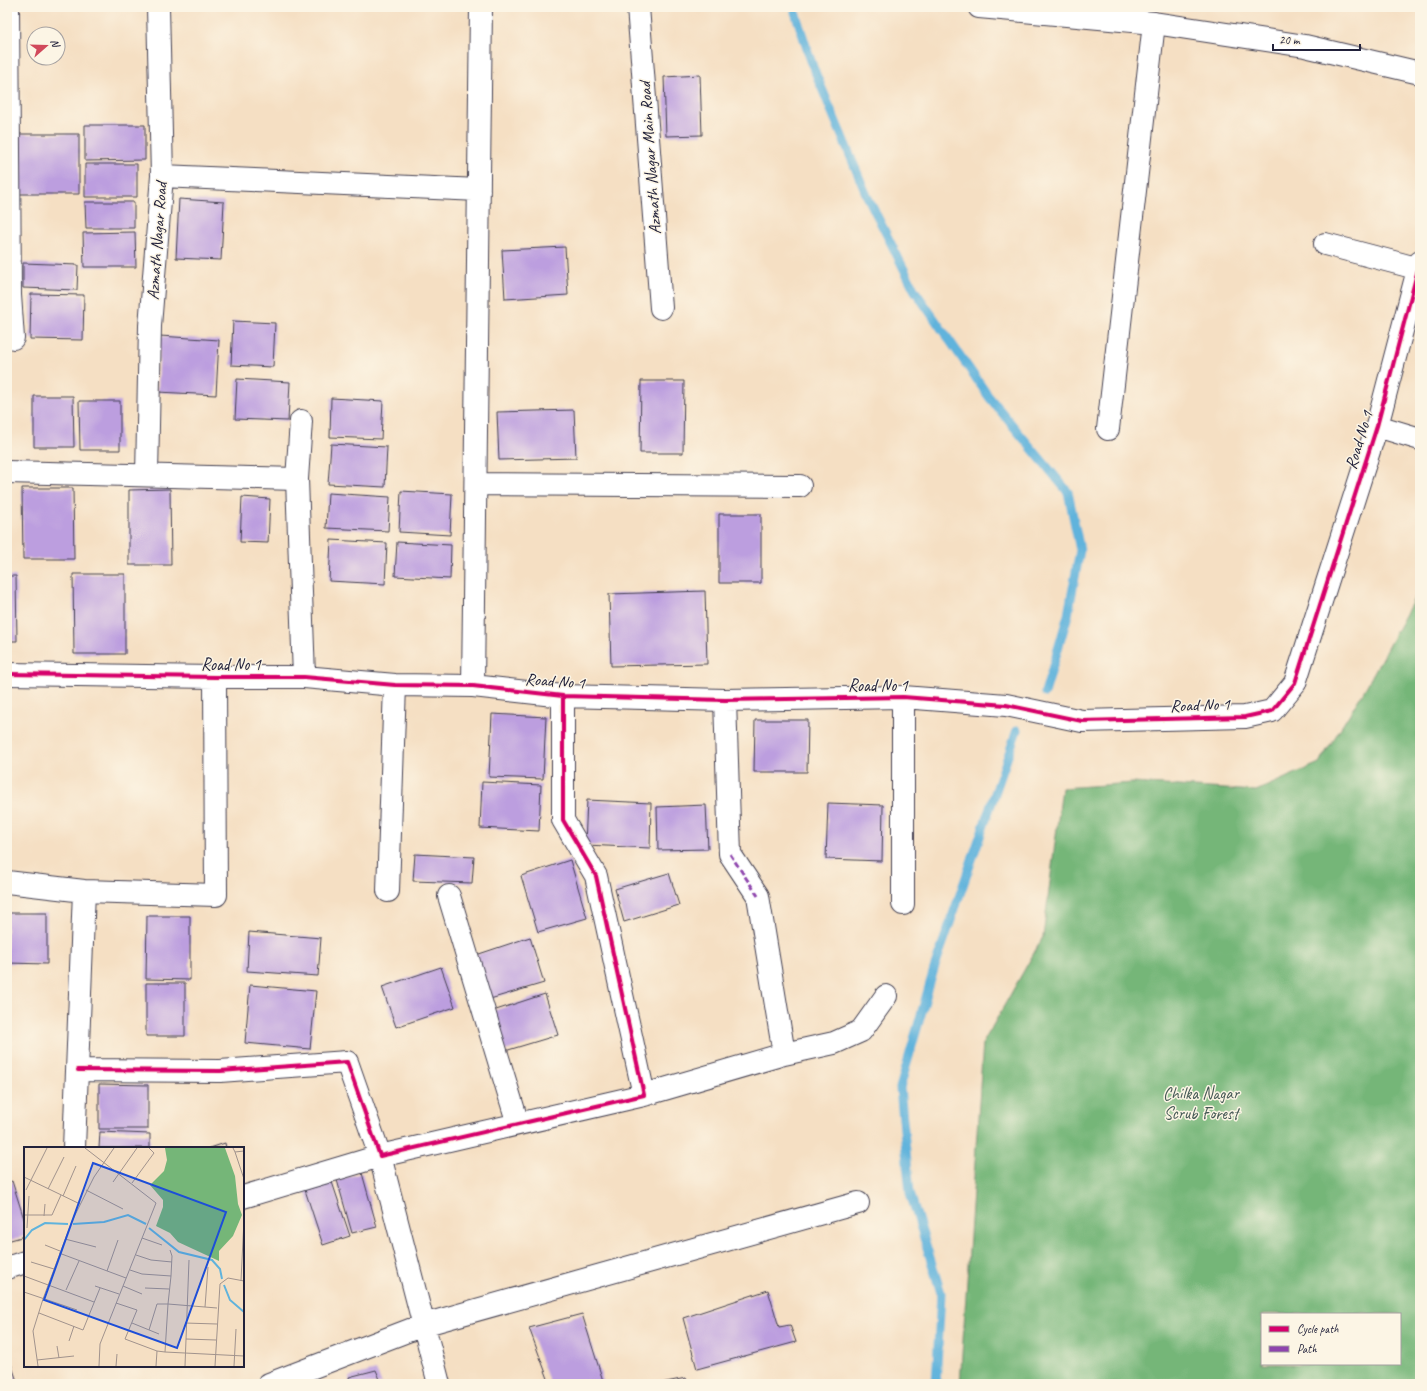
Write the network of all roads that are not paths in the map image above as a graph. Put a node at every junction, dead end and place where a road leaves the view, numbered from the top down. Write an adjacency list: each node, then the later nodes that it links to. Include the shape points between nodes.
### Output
1 (8, 7): 14 (street, via 10,295)
2 (158, 7): 9 (street, Azmath Nagar Road)
3 (482, 7): 10 (street)
4 (638, 7): 13 (street, Azmath Nagar Main Road)
5 (979, 7): 6 (street)
6 (1007, 8): 7 (street)
7 (1154, 23): 8 (street, via 1305,46); 17 (street)
8 (1420, 73)
9 (162, 176): 10 (street); 20 (street, Azmath Nagar Road, via 150,326)
10 (479, 190): 22 (street)
11 (1325, 244): 12 (street)
12 (1419, 267): 16 (street, Road No 1)
13 (661, 308)
14 (13, 338)
15 (300, 421): 21 (street)
16 (1377, 426): 18 (street); 30 (street, Road No 1, via 1295,683 1272,711 1245,717 1082,721 1006,705)
17 (1108, 429)
18 (1420, 439)
19 (7, 472): 20 (street)
20 (147, 475): 21 (street)
21 (297, 479): 25 (street)
22 (476, 484): 23 (street); 28 (street)
23 (800, 486)
24 (7, 674): 26 (street, Road No 1)
25 (304, 677): 26 (street, Road No 1); 27 (street, Road No 1)
26 (215, 678): 33 (street, via 216,895)
27 (395, 685): 28 (street, Road No 1); 34 (street)
28 (473, 686): 29 (street, Road No 1)
29 (563, 696): 31 (street, Road No 1); 40 (street, via 563,820 596,876)
30 (902, 697): 31 (street, Road No 1); 36 (street)
31 (724, 700): 38 (street, via 730,854 758,896)
32 (7, 882): 33 (street)
33 (84, 891): 39 (street)
34 (388, 891)
35 (449, 896): 41 (street)
36 (903, 904)
37 (886, 996): 38 (street, via 862,1031 834,1042)
38 (784, 1054): 40 (street)
39 (78, 1070): 42 (street); 43 (street, via 220,1071 346,1062)
40 (644, 1095): 41 (street)
41 (518, 1124): 43 (street)
42 (74, 1147)
43 (380, 1156): 44 (street); 48 (street)
44 (244, 1197)
45 (858, 1203): 48 (street)
46 (24, 1262): 47 (street)
47 (7, 1268)
48 (424, 1325): 49 (street); 50 (street)
49 (269, 1384)
50 (439, 1384)

